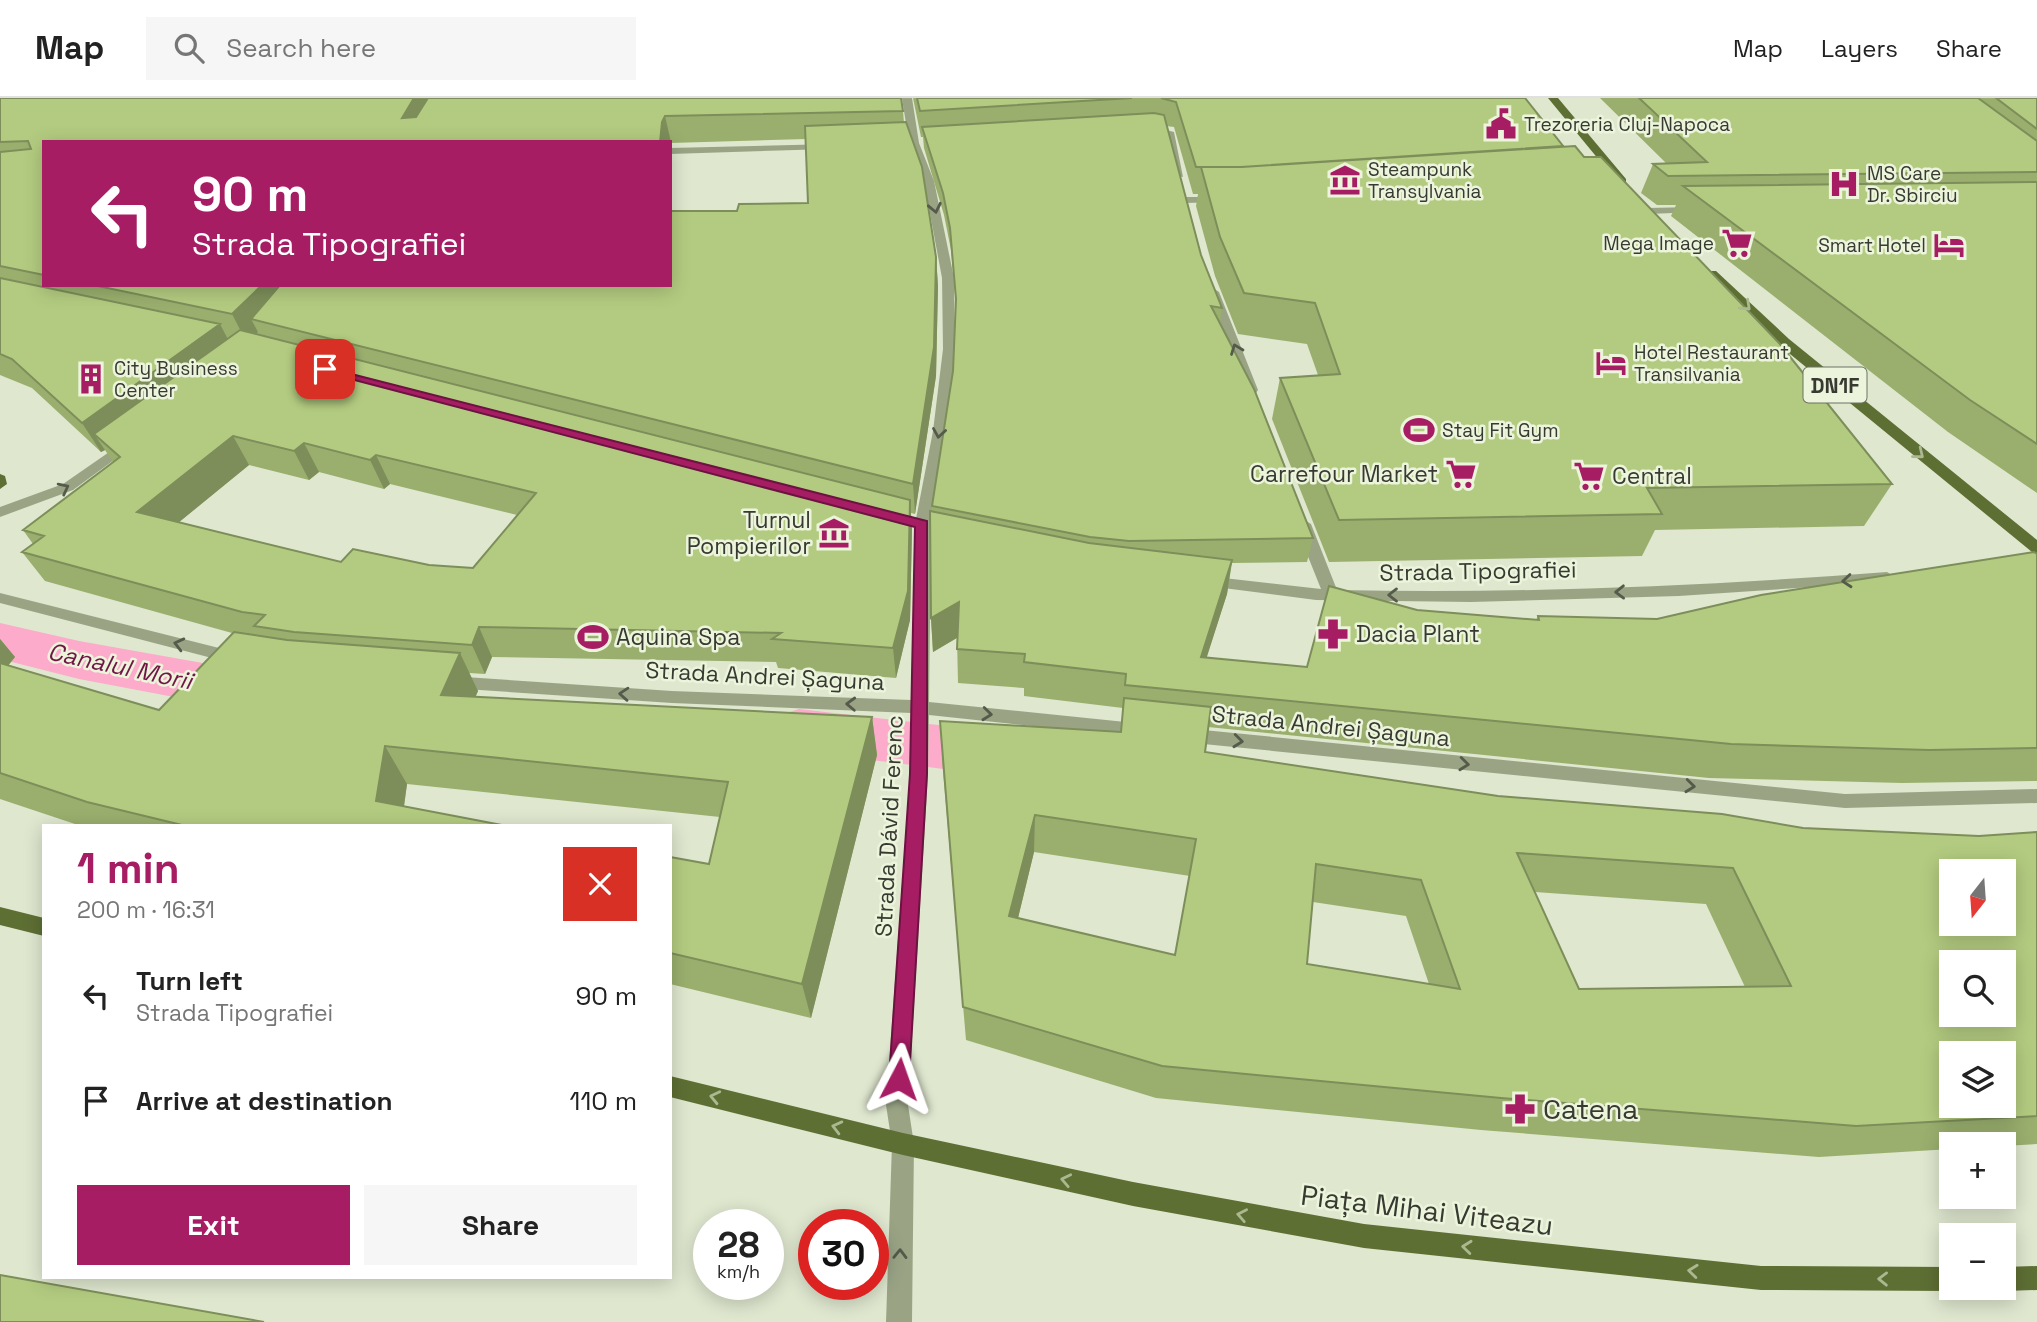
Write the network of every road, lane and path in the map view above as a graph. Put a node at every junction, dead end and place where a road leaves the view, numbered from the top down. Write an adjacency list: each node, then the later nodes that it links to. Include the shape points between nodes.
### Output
1 (907, 98): 18 (street, Strada Dávid Ferenc, one-way to 18, via 913,143 929,181 948,278 949,349 940,431)
2 (1553, 98): 8 (main road, via 1610,175)
3 (1139, 129): 6 (street, via 1169,132 1186,206)
4 (846, 145): 5 (street)
5 (672, 151)
6 (1237, 200)
7 (1716, 210): 8 (street)
8 (1647, 211): 9 (main road)
9 (1662, 226)
10 (1698, 261): 20 (main road, DN1F, one-way to 20, via 1784,342)
11 (1207, 277): 12 (street, one-way to 11)
12 (1257, 405)
13 (135, 438): 16 (street, one-way to 13, via 68,487)
14 (0, 479): 15 (main road)
15 (0, 484)
16 (0, 512)
17 (1299, 513): 23 (street)
18 (919, 527): 19 (street); 27 (street, Strada Dávid Ferenc)
19 (943, 539)
20 (2037, 548)
21 (1903, 576): 23 (street, Strada Tipografiei, one-way to 23, via 1727,590)
22 (1192, 579): 23 (street, Strada Tipografiei)
23 (1331, 595)
24 (0, 598): 25 (street, one-way to 24)
25 (253, 661)
26 (429, 680): 27 (street, Strada Andrei Șaguna, one-way to 26)
27 (919, 713): 28 (street, Strada Andrei Șaguna, one-way to 28, via 1845,801); 32 (street, Strada Dávid Ferenc, via 897,1105)
28 (2037, 796)
29 (0, 916): 30 (main road)
30 (42, 926)
31 (672, 1086): 32 (main road, Piața Mihai Viteazu, one-way to 31)
32 (903, 1144): 33 (main road, Piața Mihai Viteazu, one-way to 32, via 1761,1278 1364,1236 1133,1194); 36 (street, one-way to 32)
33 (1939, 1279)
34 (2016, 1279): 35 (main road)
35 (2037, 1279)
36 (898, 1322)

